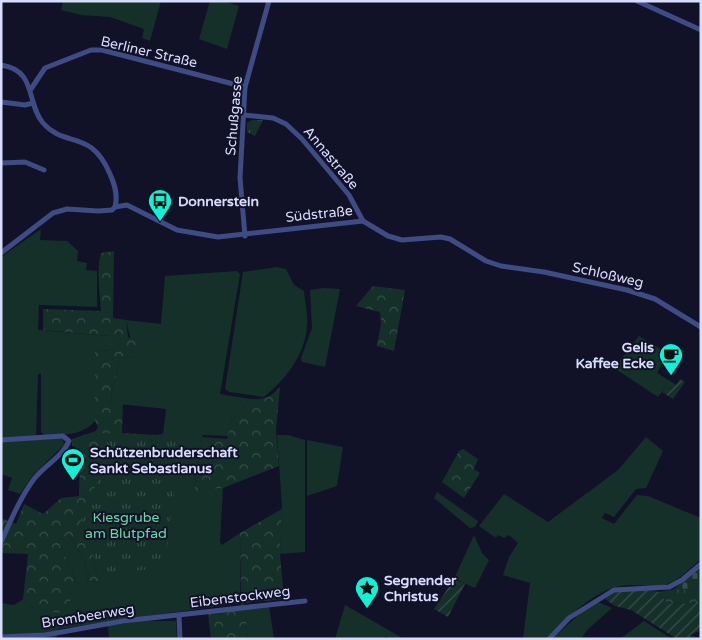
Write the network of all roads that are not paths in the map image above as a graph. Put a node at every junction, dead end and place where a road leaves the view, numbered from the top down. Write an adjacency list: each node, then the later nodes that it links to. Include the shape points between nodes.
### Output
1 (269, 1): 5 (street, Schußgasse)
2 (637, 1): 3 (street)
3 (701, 30)
4 (1, 65): 6 (street, via 18,72)
5 (246, 87): 6 (street, Berliner Straße, via 102,50 91,50 45,68); 9 (street, Schußgasse)
6 (32, 90): 8 (street)
7 (1, 102): 8 (street)
8 (33, 103): 12 (street, via 44,124 96,149 103,157)
9 (244, 115): 15 (street, Annastraße, via 273,118 302,138 349,195); 16 (street, Schußgasse, via 240,178)
10 (1, 163): 11 (street, via 25,162)
11 (44, 170)
12 (117, 194): 13 (street); 14 (street)
13 (127, 205): 14 (street); 16 (street, via 176,230 191,234)
14 (116, 207): 17 (street, via 112,210 67,209 53,214)
15 (363, 221): 16 (street, Südstraße, via 318,224); 18 (street, Südstraße, via 388,236 402,240 450,239 486,261)
16 (245, 236)
17 (1, 253)
18 (503, 267): 19 (street, Schloßweg, via 564,276 645,295)
19 (701, 327)
20 (1, 440): 21 (street, via 63,436 69,441 66,448 35,477)
21 (1, 542)
22 (701, 564): 27 (street, via 668,587 614,590 569,618)
23 (304, 600): 24 (street, Eibenstockweg)
24 (179, 616): 25 (street, Brombeerweg, via 123,621 45,635); 26 (street)
25 (1, 636)
26 (180, 639)
27 (550, 639)

